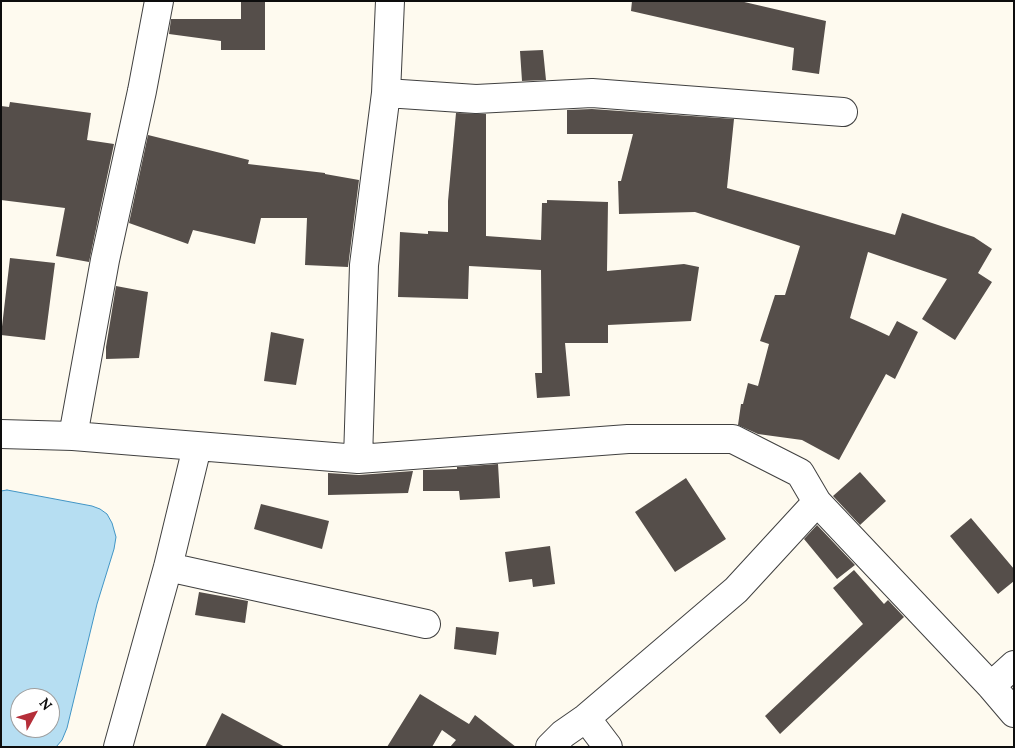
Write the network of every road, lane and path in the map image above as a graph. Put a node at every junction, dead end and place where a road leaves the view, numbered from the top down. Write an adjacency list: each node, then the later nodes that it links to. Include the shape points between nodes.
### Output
1 (159, 1): 6 (street, via 105,260)
2 (390, 1): 3 (street)
3 (386, 93): 4 (street, via 476,99 592,93); 8 (street, via 364,265)
4 (843, 112)
5 (1, 434): 6 (street)
6 (73, 436): 7 (street)
7 (197, 446): 8 (street); 10 (street)
8 (358, 459): 9 (street, via 628,439 733,439 800,472)
9 (818, 502): 13 (street); 15 (street, via 736,590)
10 (168, 568): 11 (street); 16 (street)
11 (426, 624)
12 (1014, 665): 13 (street)
13 (991, 686): 14 (street)
14 (1014, 712)
15 (586, 718): 17 (street); 18 (street)
16 (118, 747)
17 (550, 747)
18 (608, 747)

